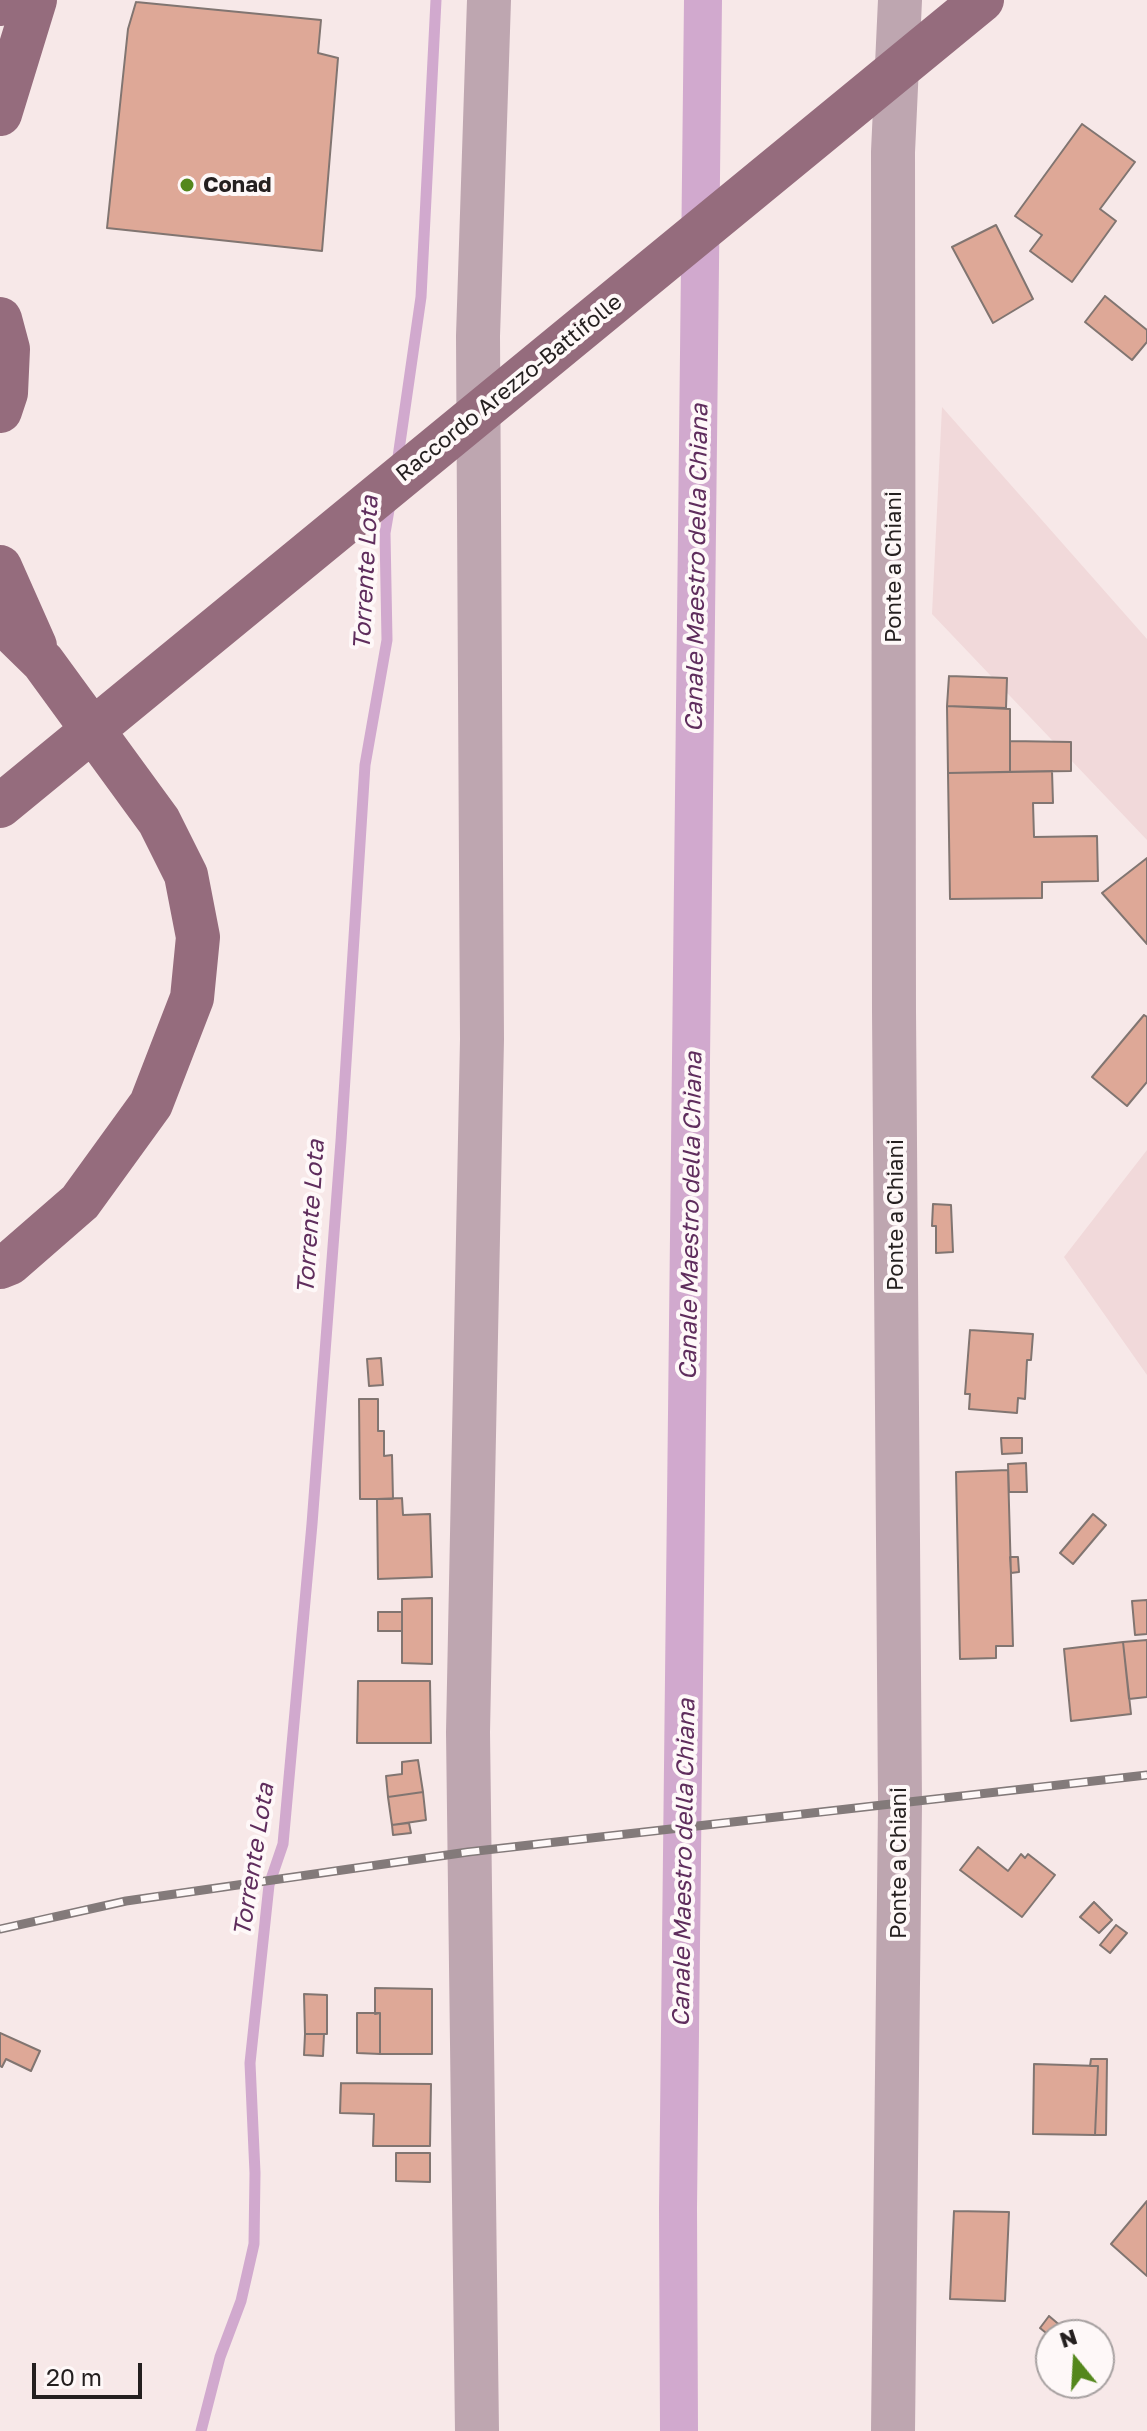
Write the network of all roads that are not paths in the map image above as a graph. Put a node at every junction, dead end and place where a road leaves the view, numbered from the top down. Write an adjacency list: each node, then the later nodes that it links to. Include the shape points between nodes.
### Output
1 (35, 0): 5 (main road)
2 (489, 0): 14 (street, via 478,336 482,1039 468,1732)
3 (900, 0): 13 (street, Ponte a Chiani, via 893,152)
4 (982, 0): 11 (main road, Raccordo Arezzo-Battifolle)
5 (0, 114)
6 (0, 319): 7 (main road, via 8,349)
7 (0, 411)
8 (0, 567): 10 (main road)
9 (0, 620): 10 (main road)
10 (43, 662): 12 (main road, via 159,821 186,875 198,937 192,998 151,1104 80,1202)
11 (0, 806)
12 (0, 1267)
13 (901, 2423)
14 (477, 2431)

